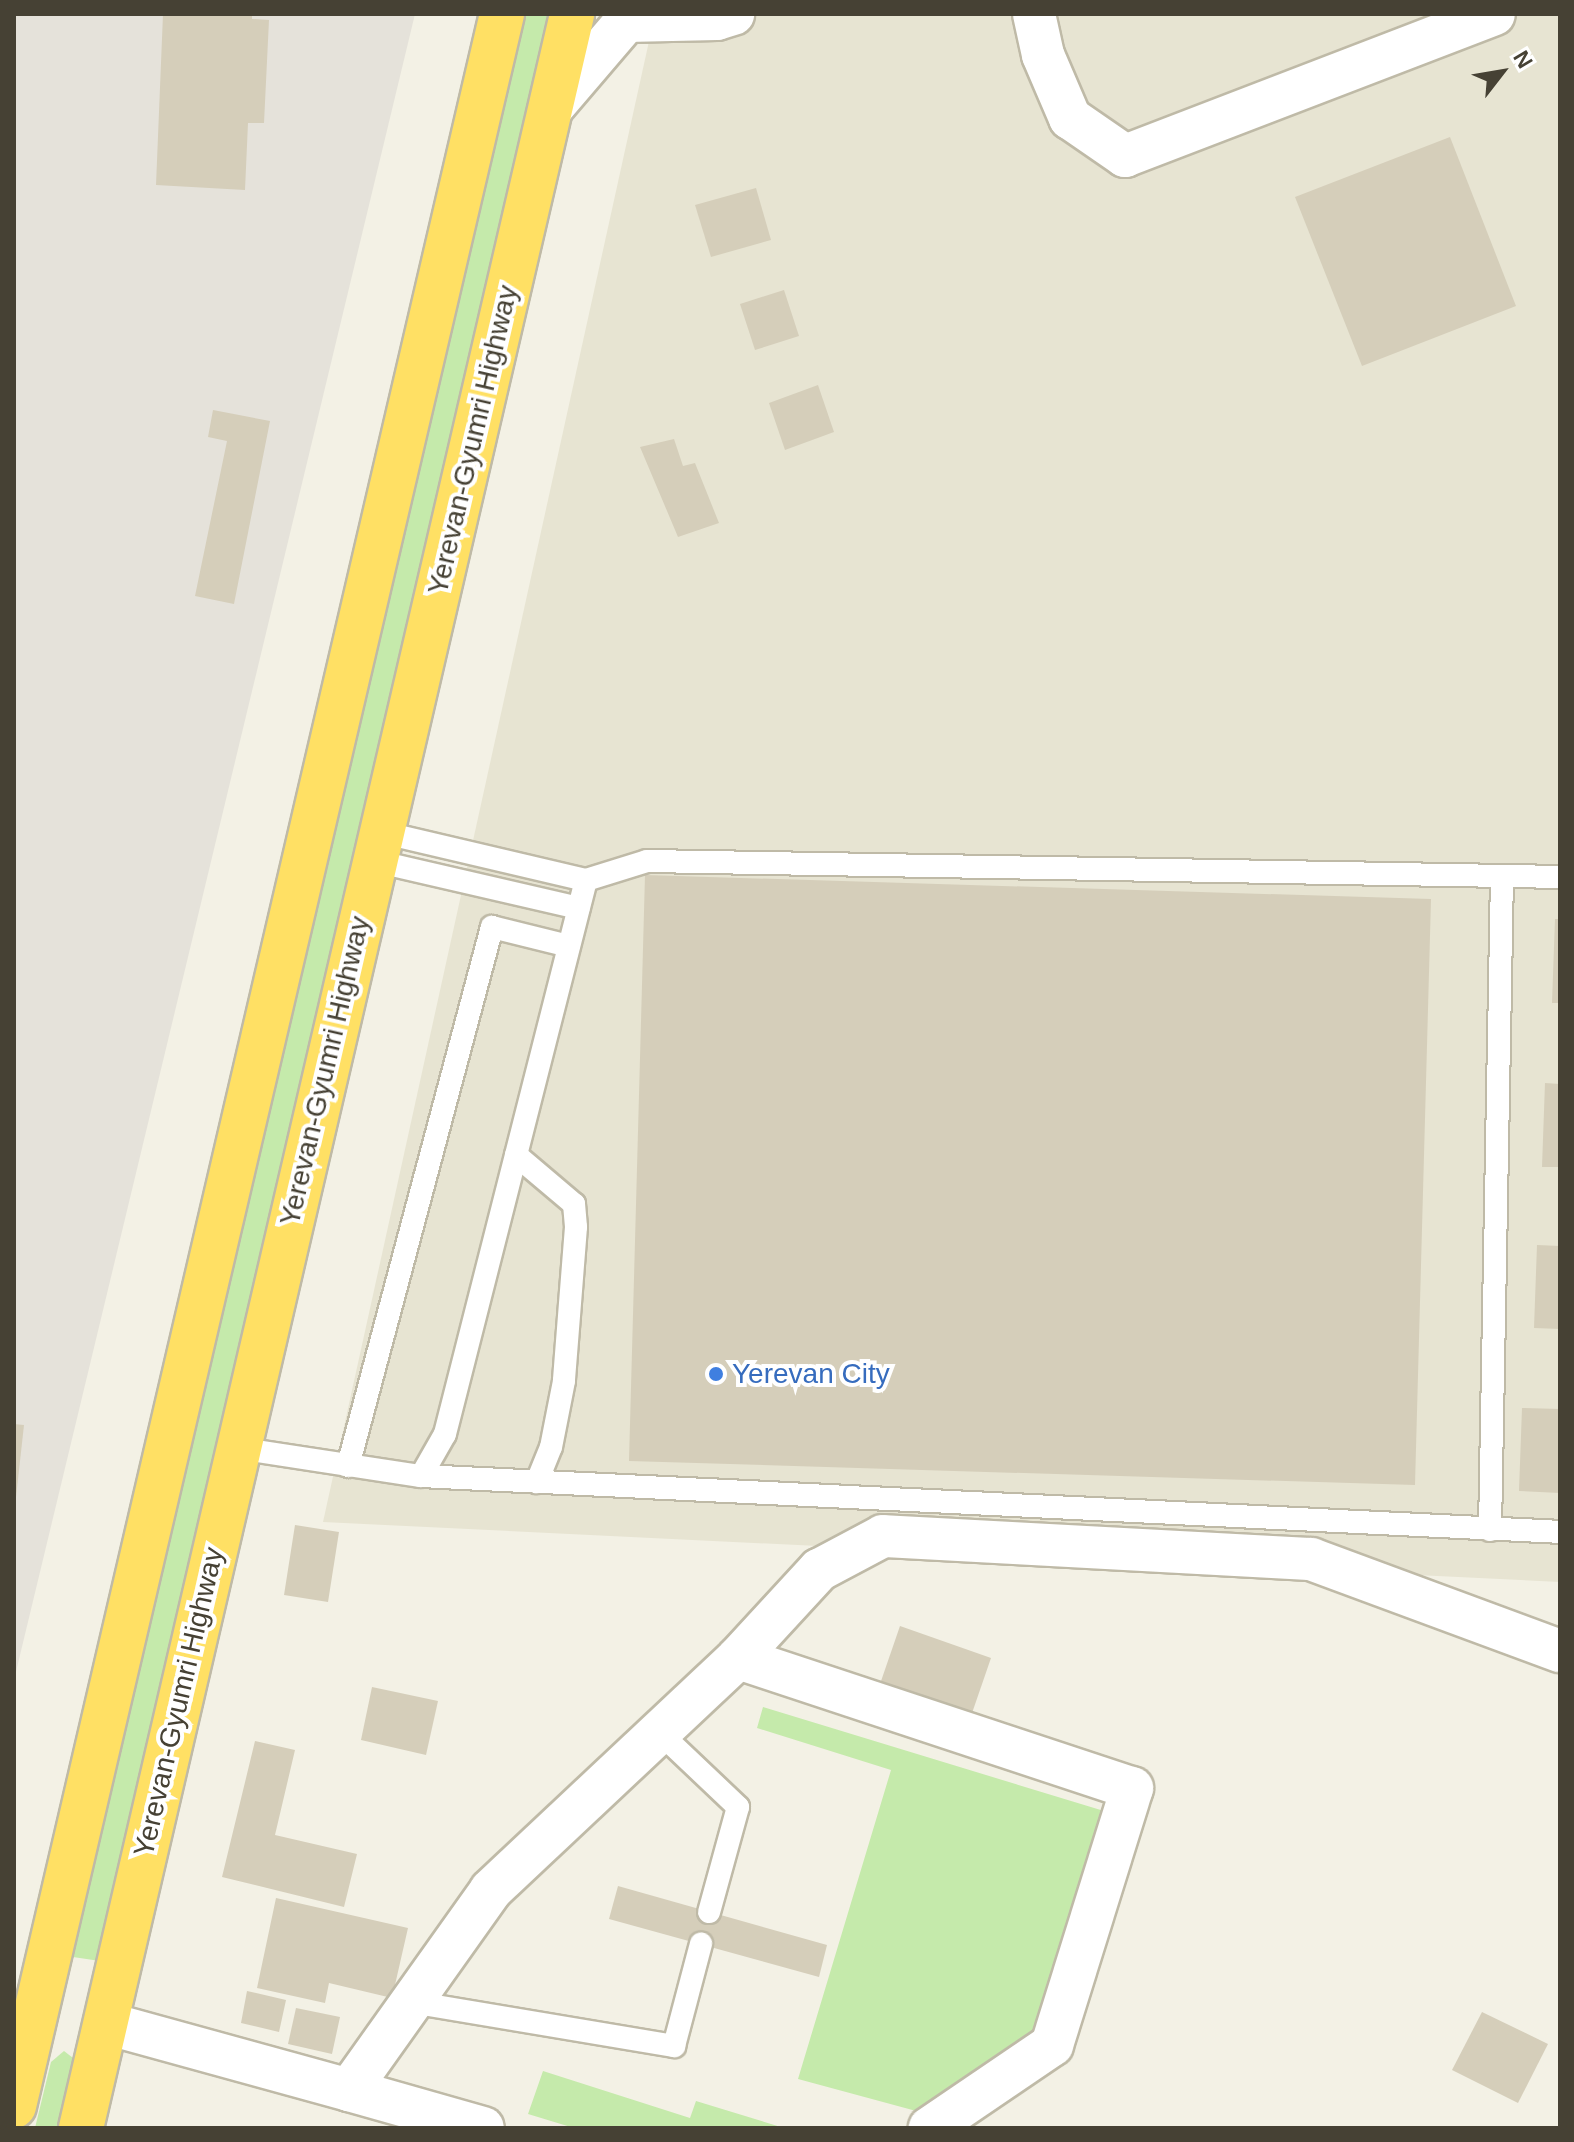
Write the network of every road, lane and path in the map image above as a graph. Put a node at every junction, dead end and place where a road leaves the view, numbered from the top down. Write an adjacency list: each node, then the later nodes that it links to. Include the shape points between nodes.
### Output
1 (502, 14): 25 (highway)
2 (572, 14): 6 (highway, Yerevan-Gyumri Highway)
3 (733, 14): 6 (street, via 626,21)
4 (1034, 14): 5 (street, via 1043,55 1070,118 1125,156)
5 (1494, 14)
6 (550, 110): 7 (highway, Yerevan-Gyumri Highway)
7 (378, 846): 10 (lane); 11 (lane); 14 (highway, Yerevan-Gyumri Highway)
8 (1502, 876): 9 (lane); 10 (lane, via 647,861); 18 (lane)
9 (1560, 877)
10 (586, 880): 11 (lane)
11 (579, 908): 12 (lane)
12 (569, 946): 13 (lane); 15 (lane, via 492,927)
13 (516, 1155): 16 (lane, via 445,1434); 17 (lane, via 574,1204 576,1227 564,1381 551,1447)
14 (237, 1448): 15 (lane); 27 (highway, Yerevan-Gyumri Highway)
15 (348, 1466): 16 (lane)
16 (421, 1476): 17 (lane)
17 (537, 1482): 18 (lane)
18 (1490, 1530): 19 (lane)
19 (1560, 1532)
20 (1560, 1651): 21 (street, via 1311,1559 883,1536 819,1570)
21 (738, 1658): 22 (street); 32 (street, via 1132,1788 1052,2045)
22 (659, 1732): 23 (lane, via 738,1807); 26 (street, via 491,1890)
23 (709, 1912)
24 (701, 1944): 26 (lane, via 674,2046)
25 (41, 1989): 27 (highway); 29 (highway)
26 (411, 2002): 28 (street)
27 (108, 2014): 28 (street); 30 (highway, Yerevan-Gyumri Highway)
28 (349, 2090): 31 (street)
29 (14, 2106)
30 (81, 2128)
31 (483, 2128)
32 (930, 2128)

